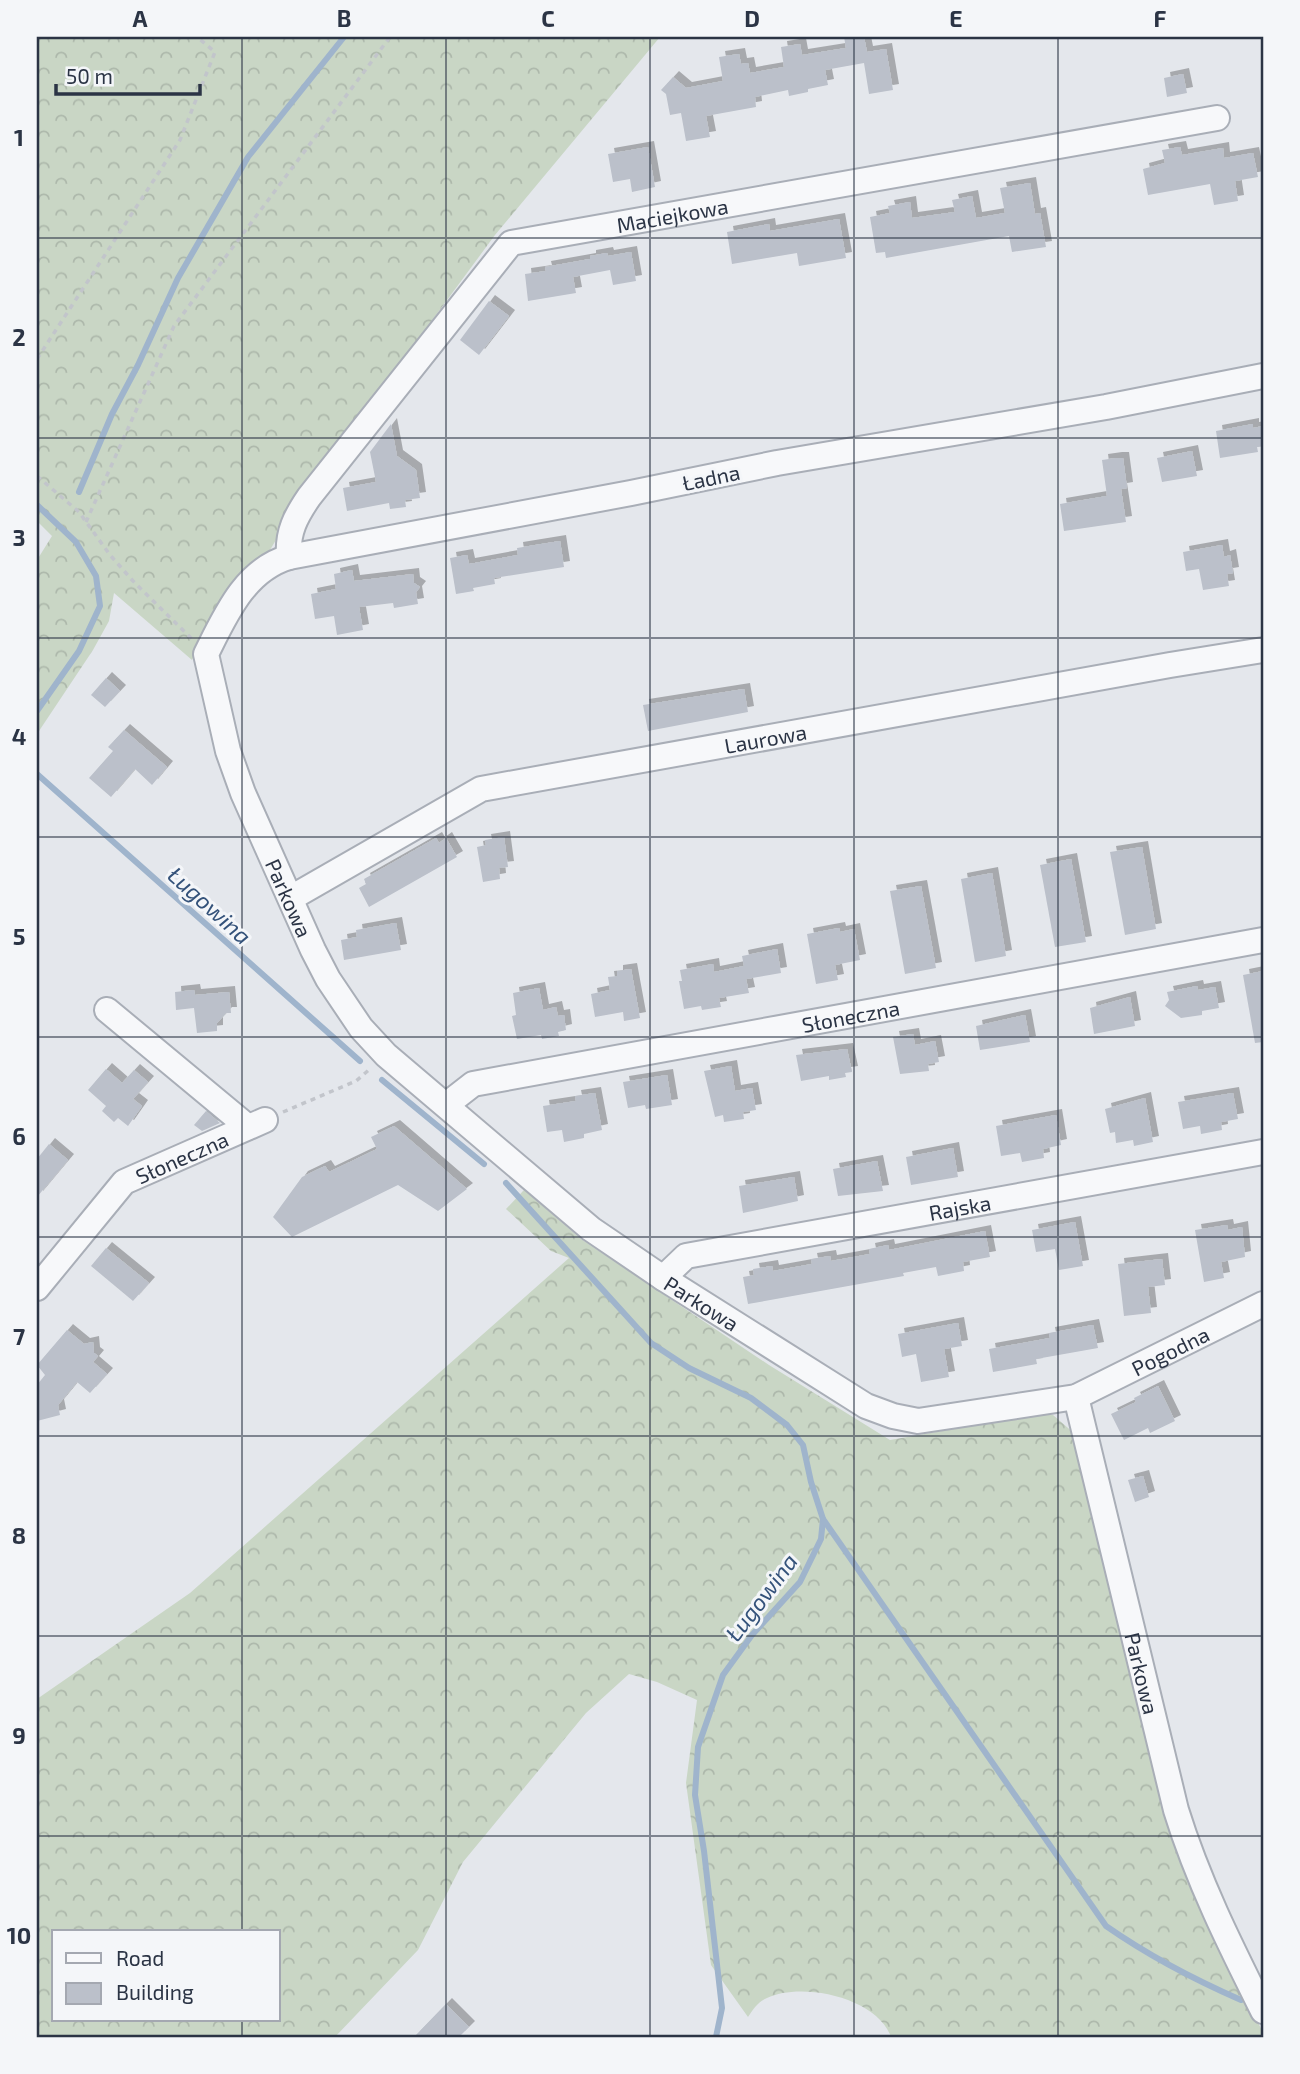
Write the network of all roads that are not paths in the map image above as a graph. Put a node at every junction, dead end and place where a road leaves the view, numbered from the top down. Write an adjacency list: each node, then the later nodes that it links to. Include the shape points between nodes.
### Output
1 (1217, 118): 3 (street, Maciejkowa, via 511,243 309,496 290,529)
2 (1263, 376): 3 (street, Ładna)
3 (289, 557): 5 (street, Ładna, via 274,561 247,583)
4 (1263, 650): 6 (street, Laurowa, via 481,789)
5 (206, 654): 6 (street, Parkowa, via 232,762)
6 (291, 898): 9 (street, Parkowa, via 328,979 361,1028)
7 (1263, 940): 9 (street, Słoneczna, via 473,1084)
8 (107, 1010): 12 (street, Słoneczna, via 257,1123 124,1182)
9 (446, 1105): 11 (street, Parkowa, via 591,1229)
10 (1263, 1152): 11 (street, Rajska, via 686,1256)
11 (663, 1278): 14 (street, Parkowa, via 866,1406 893,1416 918,1421)
12 (37, 1288)
13 (1263, 1304): 14 (street, Pogodna)
14 (1076, 1397): 15 (street, Parkowa, via 1176,1810 1191,1858)
15 (1263, 2011)

